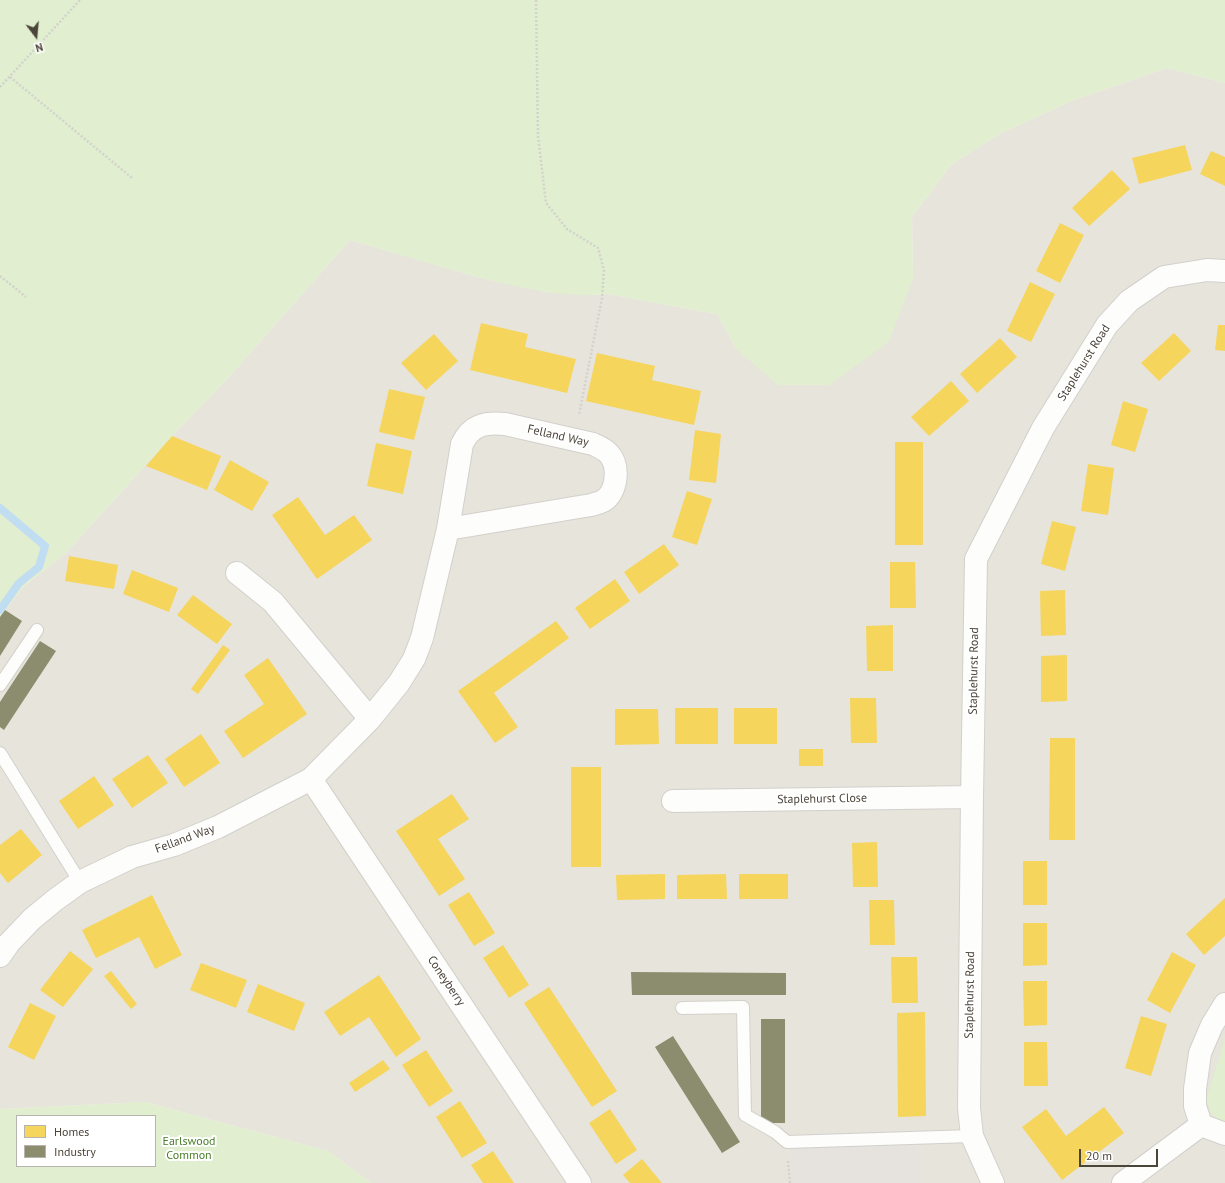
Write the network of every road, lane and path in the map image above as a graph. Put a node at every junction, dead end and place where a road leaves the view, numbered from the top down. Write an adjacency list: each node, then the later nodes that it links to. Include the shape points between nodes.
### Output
1 (80, 0): 3 (path)
2 (536, 0): 9 (path, via 538,136 546,203 567,229 598,248 604,270 602,298)
3 (10, 77): 4 (path); 5 (path)
4 (0, 87)
5 (132, 178)
6 (1225, 271): 17 (street, Staplehurst Road, via 1207,270 1164,277 1129,301 1106,325 1043,428 976,559)
7 (0, 276): 8 (path)
8 (26, 296)
9 (574, 439): 10 (street, Felland Way, via 490,422 477,427 467,435 462,444); 10 (street, Felland Way, via 603,449 610,454 614,462 614,487 603,501)
10 (448, 529): 14 (street, Felland Way, via 422,638 414,659 399,683)
11 (237, 573): 14 (street, via 273,602)
12 (37, 630): 13 (lane)
13 (0, 685)
14 (370, 719): 16 (street, Felland Way)
15 (0, 753): 19 (lane)
16 (311, 779): 19 (street, Felland Way, via 218,827 174,845 132,857); 26 (street, Coneyberry)
17 (972, 797): 18 (street, Staplehurst Close); 25 (street, Staplehurst Road, via 969,1108)
18 (673, 801)
19 (80, 882): 20 (street, Felland Way, via 32,919)
20 (0, 956)
21 (1225, 1004): 23 (street, via 1212,1025 1200,1053 1195,1106)
22 (682, 1008): 25 (lane, via 743,1007 745,1115 787,1142)
23 (1201, 1125): 24 (street); 28 (street)
24 (1225, 1134)
25 (972, 1136): 27 (street, Staplehurst Road)
26 (580, 1183)
27 (993, 1183)
28 (1123, 1183)

